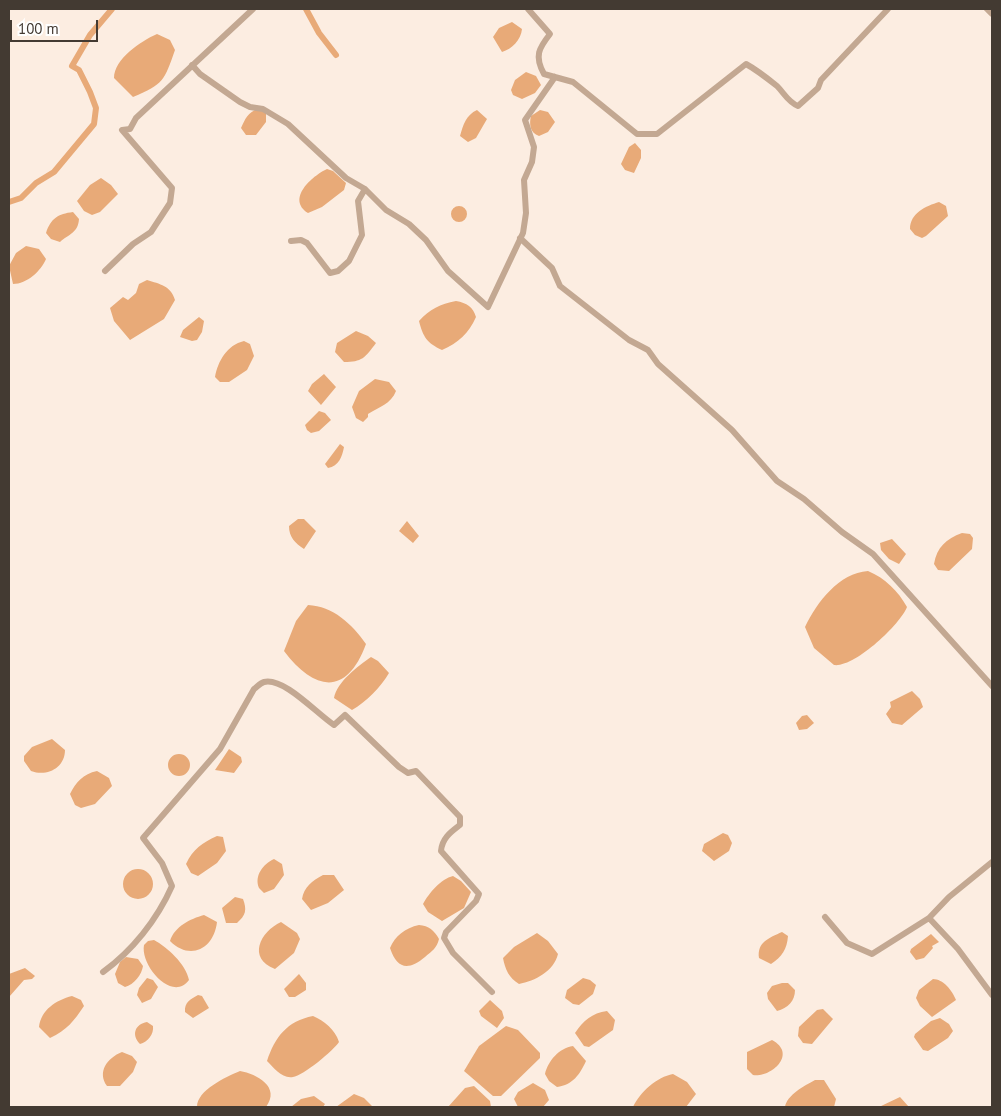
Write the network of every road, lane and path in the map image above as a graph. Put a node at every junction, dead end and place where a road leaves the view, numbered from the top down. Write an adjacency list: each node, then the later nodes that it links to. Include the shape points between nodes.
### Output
1 (253, 9): 6 (street)
2 (528, 9): 7 (street, via 550,34 540,47 538,63 544,74)
3 (888, 9): 7 (street, via 798,106 746,64 657,134 646,136 637,134 573,82)
4 (987, 9): 5 (street)
5 (992, 14)
6 (192, 66): 8 (street, via 240,102 263,108 288,124 346,178); 11 (street, via 136,118 130,128 122,130 172,188 170,203 151,232)
7 (554, 77): 9 (street, via 525,120 534,147 524,180 526,213)
8 (366, 190): 9 (street, via 386,210 409,224 426,240 448,271 488,307); 10 (street, via 358,201 362,235 349,261 338,271 330,273 307,243)
9 (520, 238): 12 (street, via 552,268 560,286 629,340 648,350 658,364 732,430 777,481 873,554)
10 (291, 241)
11 (105, 271)
12 (992, 686)
13 (992, 862): 15 (street)
14 (825, 917): 15 (street, via 848,943 872,954)
15 (928, 918): 18 (street, via 958,949)
16 (103, 972): 17 (street, via 147,929 172,886 162,863 143,838 220,749 254,689 263,682 270,682 284,685 334,725 345,715 399,767 408,773 416,772 460,817 460,825 441,844 441,851 479,894 444,938 453,953)
17 (492, 992)
18 (992, 995)

